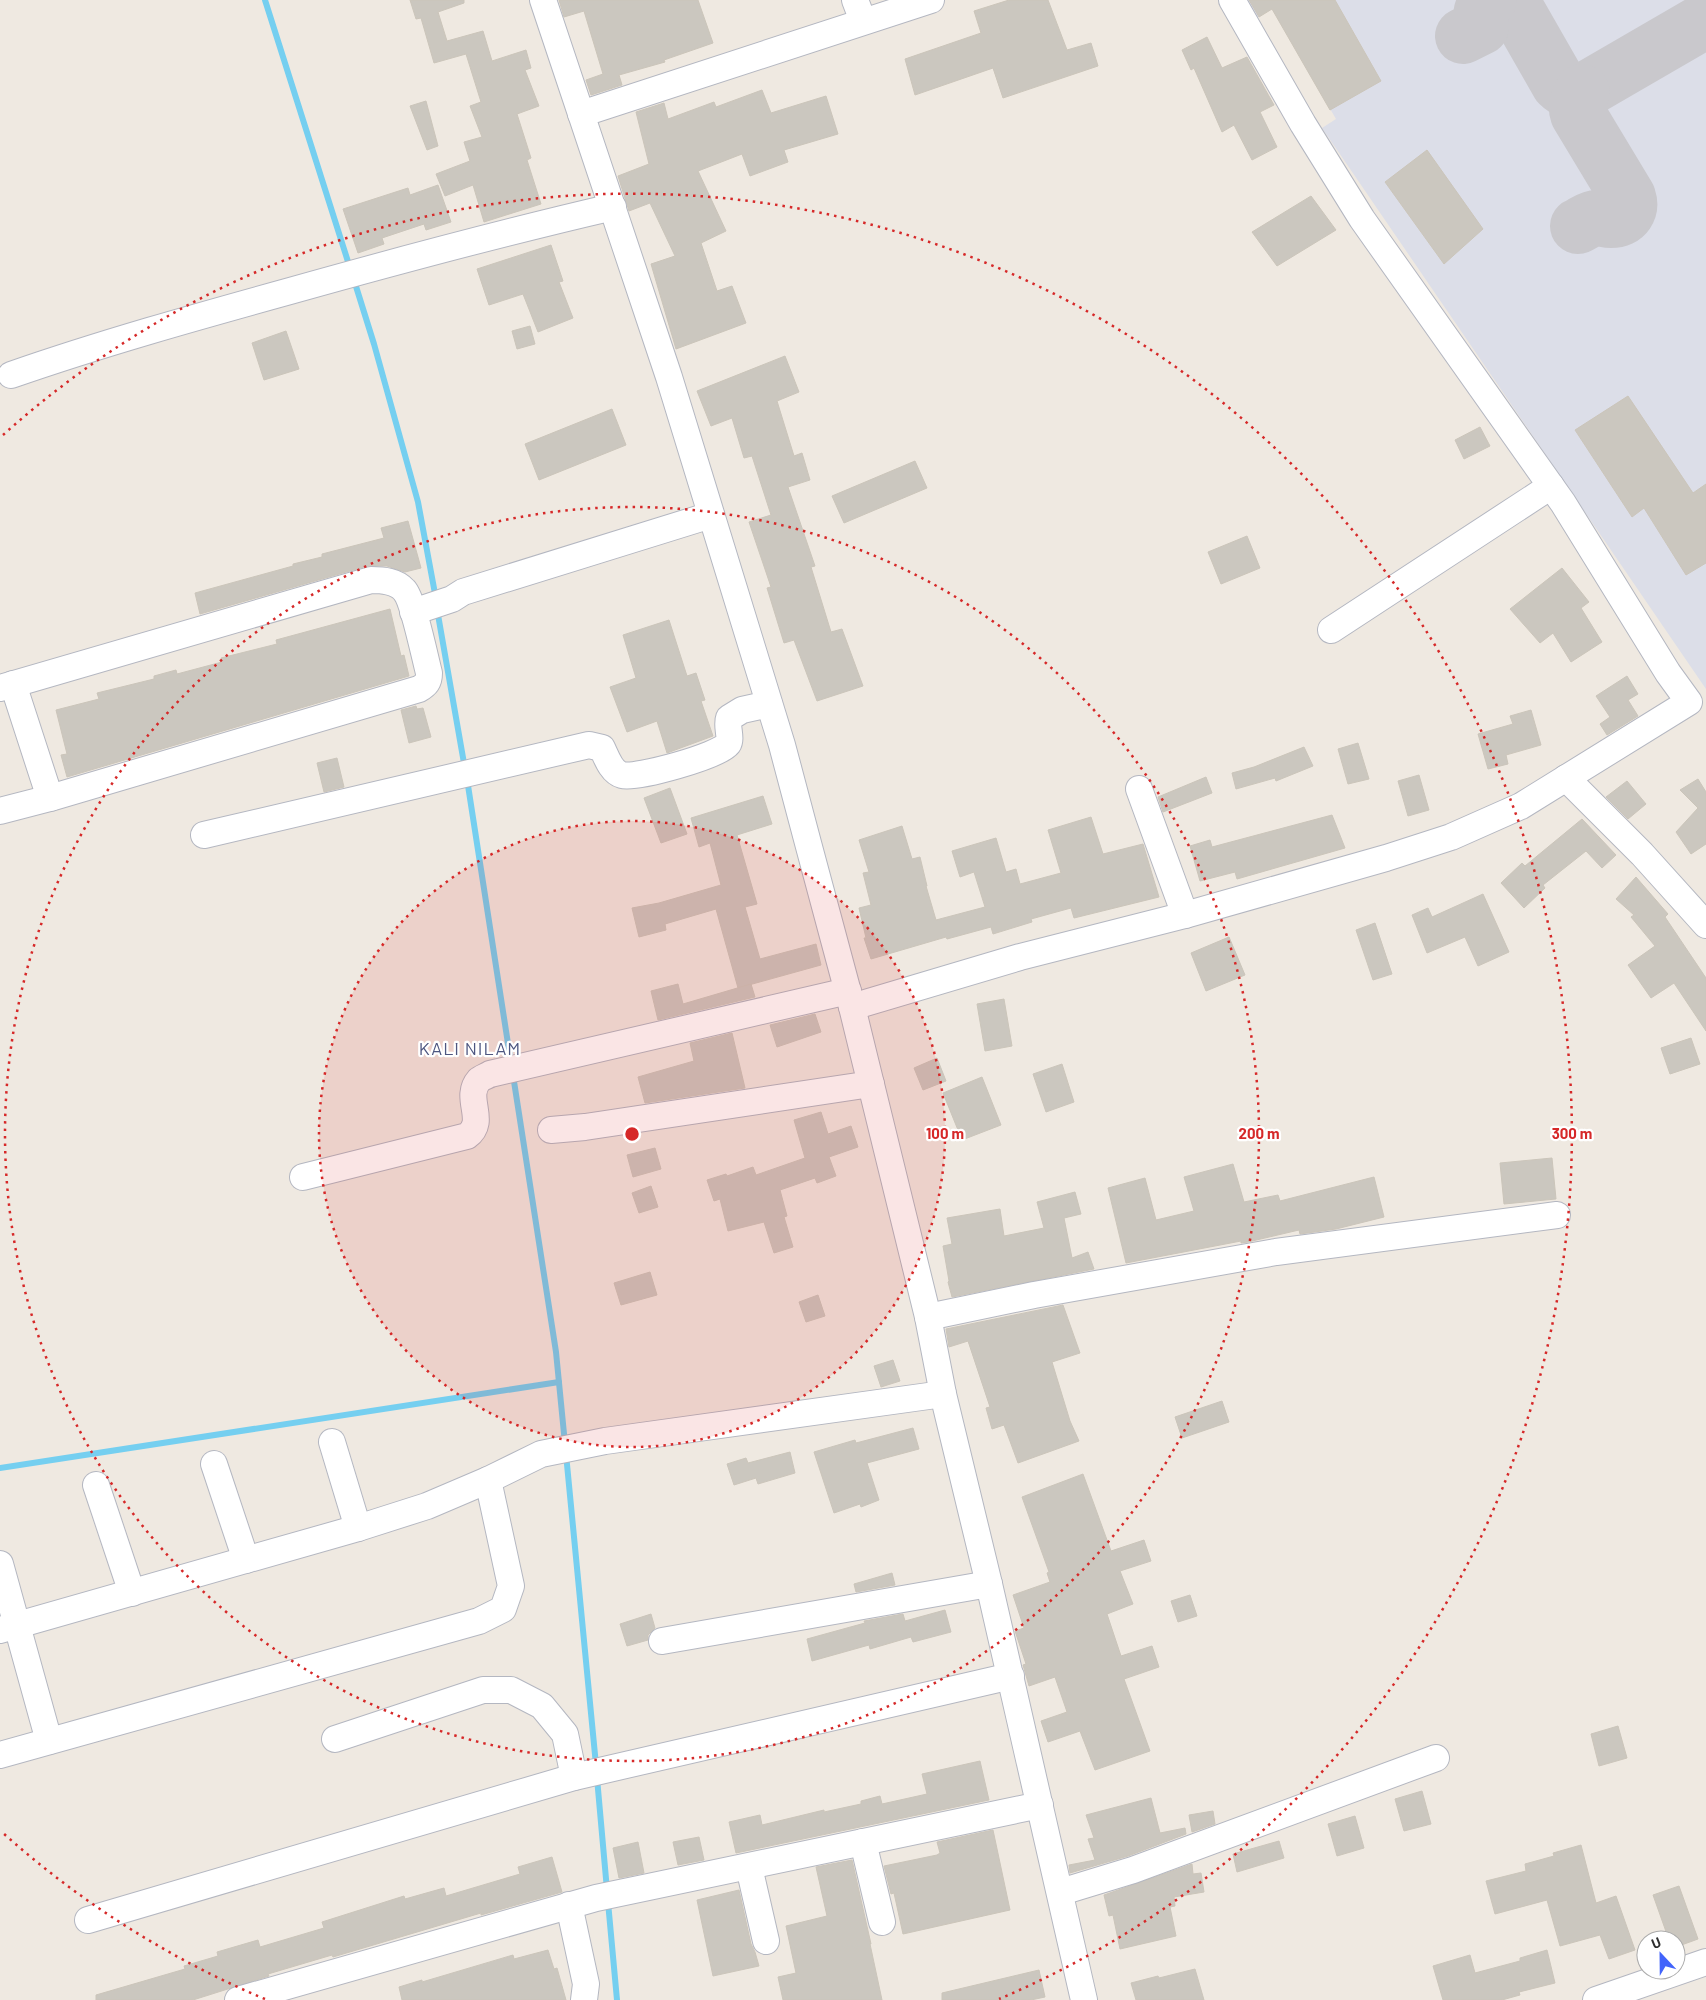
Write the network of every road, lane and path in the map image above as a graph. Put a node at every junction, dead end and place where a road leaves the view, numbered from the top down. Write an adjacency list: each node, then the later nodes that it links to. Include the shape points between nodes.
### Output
1 (543, 0): 5 (street)
2 (929, 0): 4 (street)
3 (1232, 0): 8 (street, via 1362,219)
4 (859, 11): 5 (street)
5 (581, 114): 6 (street)
6 (613, 207): 7 (street, via 428,253 230,308); 9 (street)
7 (10, 375)
8 (1551, 486): 11 (street); 14 (street, via 1689,702)
9 (713, 523): 10 (street, via 463,592); 13 (street)
10 (433, 605): 12 (street, via 388,580 372,580); 16 (street, via 429,680 425,686)
11 (1331, 630)
12 (6, 686): 16 (street)
13 (769, 704): 18 (street, via 742,710 729,718 730,740 720,751 639,774 620,774 614,770 602,748 588,745); 21 (street)
14 (1566, 778): 19 (street, via 1521,806 1451,837 1406,853); 20 (street, via 1642,854)
15 (1139, 789): 19 (street)
16 (50, 798): 17 (street)
17 (0, 811)
18 (204, 835)
19 (1186, 915): 21 (street)
20 (1706, 925)
21 (850, 999): 22 (street); 24 (street, via 490,1074 479,1081 473,1094 476,1124 474,1131 467,1136)
22 (871, 1084): 23 (street); 26 (street)
23 (551, 1130)
24 (303, 1177)
25 (1556, 1215): 26 (street, via 1276,1252)
26 (928, 1316): 27 (street)
27 (943, 1394): 30 (street, via 605,1441 541,1454); 35 (street)
28 (332, 1442): 32 (street)
29 (214, 1464): 33 (street)
30 (488, 1480): 32 (street, via 427,1506); 41 (street, via 511,1586 503,1609 479,1621)
31 (96, 1484): 36 (street)
32 (358, 1528): 33 (street)
33 (246, 1560): 36 (street)
34 (0, 1564): 37 (street)
35 (989, 1584): 38 (street); 39 (street)
36 (132, 1593): 37 (street)
37 (8, 1628): 41 (street)
38 (662, 1642)
39 (1011, 1676): 44 (street); 45 (street)
40 (335, 1739): 44 (street, via 483,1690 510,1690 542,1706 565,1734)
41 (49, 1741): 42 (street)
42 (0, 1755)
43 (1436, 1758): 48 (street, via 1133,1870)
44 (574, 1776): 50 (street)
45 (1040, 1804): 46 (street); 48 (street)
46 (864, 1842): 47 (street); 51 (street)
47 (749, 1867): 49 (street); 52 (street)
48 (1061, 1892): 56 (street)
49 (569, 1905): 54 (street); 55 (street, via 586,1984)
50 (88, 1920)
51 (882, 1922)
52 (766, 1941)
53 (1706, 1962): 57 (street)
54 (238, 2000)
55 (584, 2000)
56 (1084, 2000)
57 (1596, 2000)

